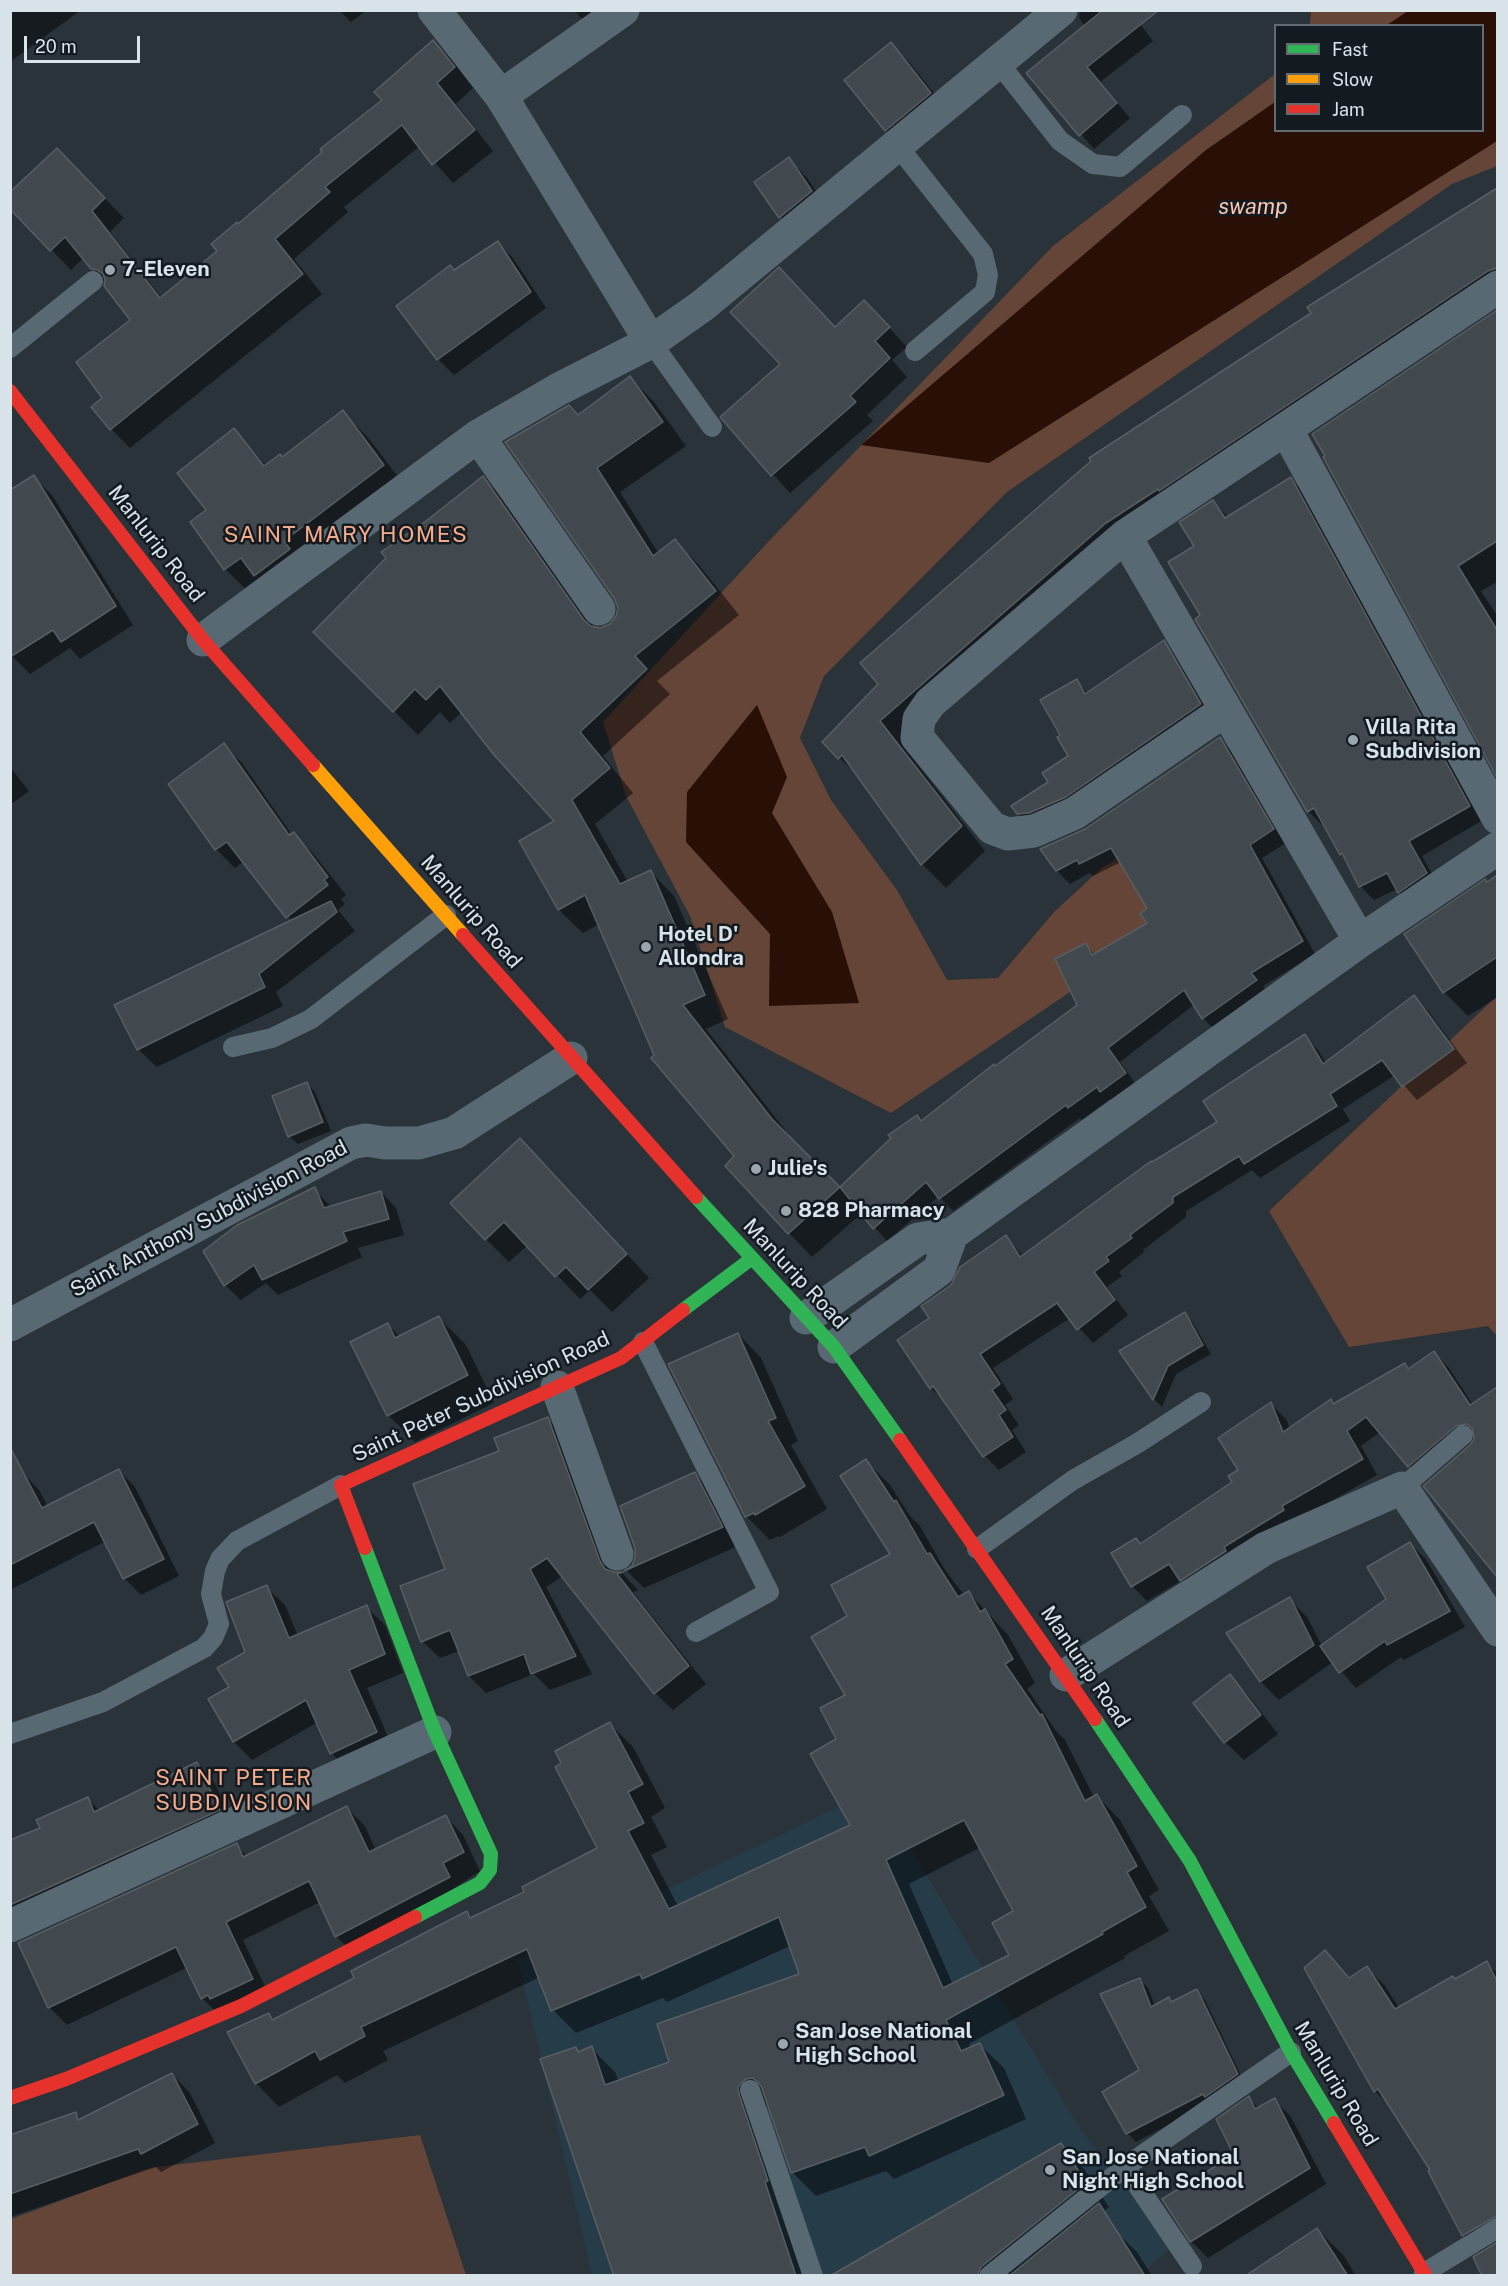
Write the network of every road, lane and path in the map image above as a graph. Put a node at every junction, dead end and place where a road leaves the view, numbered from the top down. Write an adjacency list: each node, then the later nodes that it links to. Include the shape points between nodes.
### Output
1 (434, 10): 5 (street)
2 (623, 10): 5 (street)
3 (1061, 10): 4 (street)
4 (998, 62): 6 (lane, via 1060,141 1094,164 1120,167); 7 (street)
5 (501, 96): 10 (street)
6 (1182, 115)
7 (897, 145): 10 (street, via 702,306); 12 (lane, via 983,254 988,275 985,292)
8 (93, 281): 11 (lane)
9 (1497, 287): 15 (street)
10 (651, 342): 14 (lane); 16 (street)
11 (10, 348)
12 (915, 351)
13 (10, 391): 19 (main road, Manlurip Road)
14 (712, 427)
15 (1286, 429): 17 (street); 21 (street)
16 (478, 436): 18 (street); 19 (street)
17 (1125, 536): 20 (street); 20 (street, via 930,703 919,719 917,737 992,828 1008,834 1034,831 1075,813)
18 (598, 609)
19 (203, 640): 23 (main road, Manlurip Road)
20 (1224, 711): 24 (street)
21 (1497, 818)
22 (1497, 848): 24 (street)
23 (446, 915): 25 (lane, via 311,1019 272,1038); 26 (main road, Manlurip Road)
24 (1360, 941): 27 (street)
25 (233, 1047)
26 (571, 1058): 28 (main road, Manlurip Road); 30 (street, Saint Anthony Subdivision Road, via 454,1133 418,1143 351,1143)
27 (952, 1234): 29 (street, via 918,1239); 32 (street, via 939,1270)
28 (751, 1259): 29 (main road, Manlurip Road); 31 (main road, Saint Peter Subdivision Road)
29 (806, 1318): 32 (main road, Manlurip Road)
30 (10, 1325)
31 (643, 1342): 33 (main road, Saint Peter Subdivision Road, via 621,1358); 41 (lane, via 769,1592)
32 (834, 1347): 38 (main road, Manlurip Road)
33 (556, 1387): 36 (main road, Saint Peter Subdivision Road); 39 (street)
34 (1201, 1402): 38 (lane, via 1073,1480)
35 (1463, 1435): 37 (lane)
36 (341, 1485): 43 (main road, Saint Peter Subdivision Road); 44 (lane, via 237,1541 220,1559 212,1594 219,1624 204,1648 104,1702)
37 (1402, 1488): 40 (street); 42 (street, via 1266,1548)
38 (977, 1549): 42 (main road, Manlurip Road)
39 (617, 1554)
40 (1497, 1630)
41 (696, 1632)
42 (1066, 1675): 46 (main road, Manlurip Road, via 1190,1861)
43 (435, 1732): 45 (street); 48 (main road, Saint Peter Subdivision Road, via 491,1854 490,1870 480,1883 241,2006 66,2079)
44 (10, 1734)
45 (10, 1926)
46 (1291, 2052): 49 (lane); 52 (main road, Manlurip Road)
47 (750, 2090): 53 (lane)
48 (10, 2098)
49 (1125, 2167): 51 (lane); 54 (lane)
50 (1497, 2228): 52 (lane)
51 (1192, 2266)
52 (1425, 2274)
53 (813, 2276)
54 (989, 2276)

